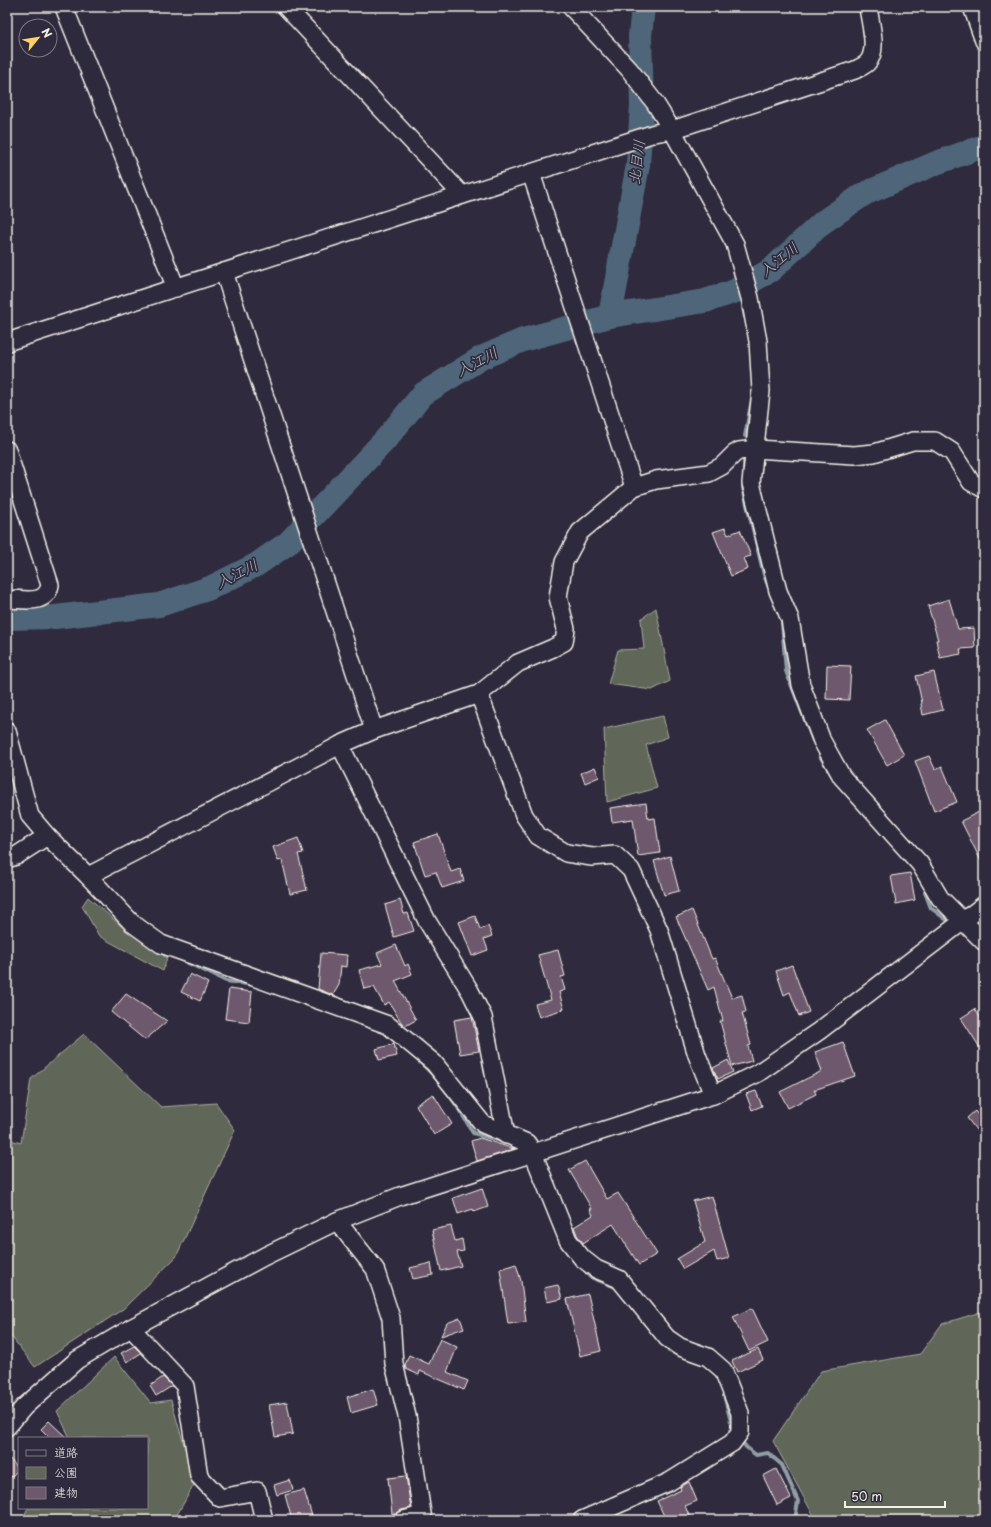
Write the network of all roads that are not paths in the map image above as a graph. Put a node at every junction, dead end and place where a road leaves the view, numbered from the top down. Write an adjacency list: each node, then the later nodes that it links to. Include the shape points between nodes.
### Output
1 (64, 7): 11 (street)
2 (286, 7): 9 (street)
3 (571, 7): 7 (street, via 629,70)
4 (868, 7): 7 (street, via 874,48 866,65)
5 (972, 7): 6 (street)
6 (984, 41)
7 (672, 130): 8 (street, via 655,133); 13 (street, via 735,244 743,269 758,341 761,391)
8 (531, 173): 9 (street); 15 (street)
9 (462, 196): 10 (street)
10 (224, 272): 11 (street); 19 (street)
11 (176, 288): 12 (street)
12 (7, 342)
13 (755, 449): 15 (street, via 739,451 722,466 709,473 656,480); 16 (street, via 854,455 874,453 913,441 935,441 952,452 971,482); 26 (street, via 751,483 778,590 790,619 801,685 822,741 842,777 920,864 940,898)
14 (7, 450): 17 (street, via 50,585 44,597 37,600)
15 (634, 487): 18 (street, via 580,532 564,562 558,598 566,630 564,642 518,663)
16 (984, 489)
17 (7, 599)
18 (479, 694): 19 (street); 28 (street, via 524,815 538,836 566,853 592,857 615,855 631,870 659,930 697,1055)
19 (374, 730): 21 (street)
20 (7, 731): 22 (street, via 30,816)
21 (340, 745): 24 (street); 29 (street, via 427,921 483,1016)
22 (41, 840): 23 (street); 24 (street)
23 (7, 859)
24 (88, 876): 29 (street, via 132,923 161,944 388,1025 434,1063 482,1124)
25 (984, 905): 26 (street)
26 (963, 922): 27 (street); 28 (street, via 819,1031 758,1073)
27 (984, 942)
28 (713, 1095): 30 (street)
29 (506, 1135): 30 (street, via 526,1143)
30 (533, 1153): 31 (street, via 400,1196); 37 (street, via 568,1240 582,1258 596,1269 618,1279 667,1338 680,1347 708,1357 723,1370 740,1413 736,1438 669,1482)
31 (337, 1221): 32 (street, via 265,1256); 34 (street, via 375,1269 391,1318 394,1364 407,1416)
32 (131, 1328): 33 (street, via 77,1360 24,1407); 35 (street, via 185,1386 199,1476 220,1498 257,1491)
33 (7, 1427)
34 (422, 1518): 36 (street)
35 (264, 1520)
36 (404, 1520)
37 (582, 1520)

